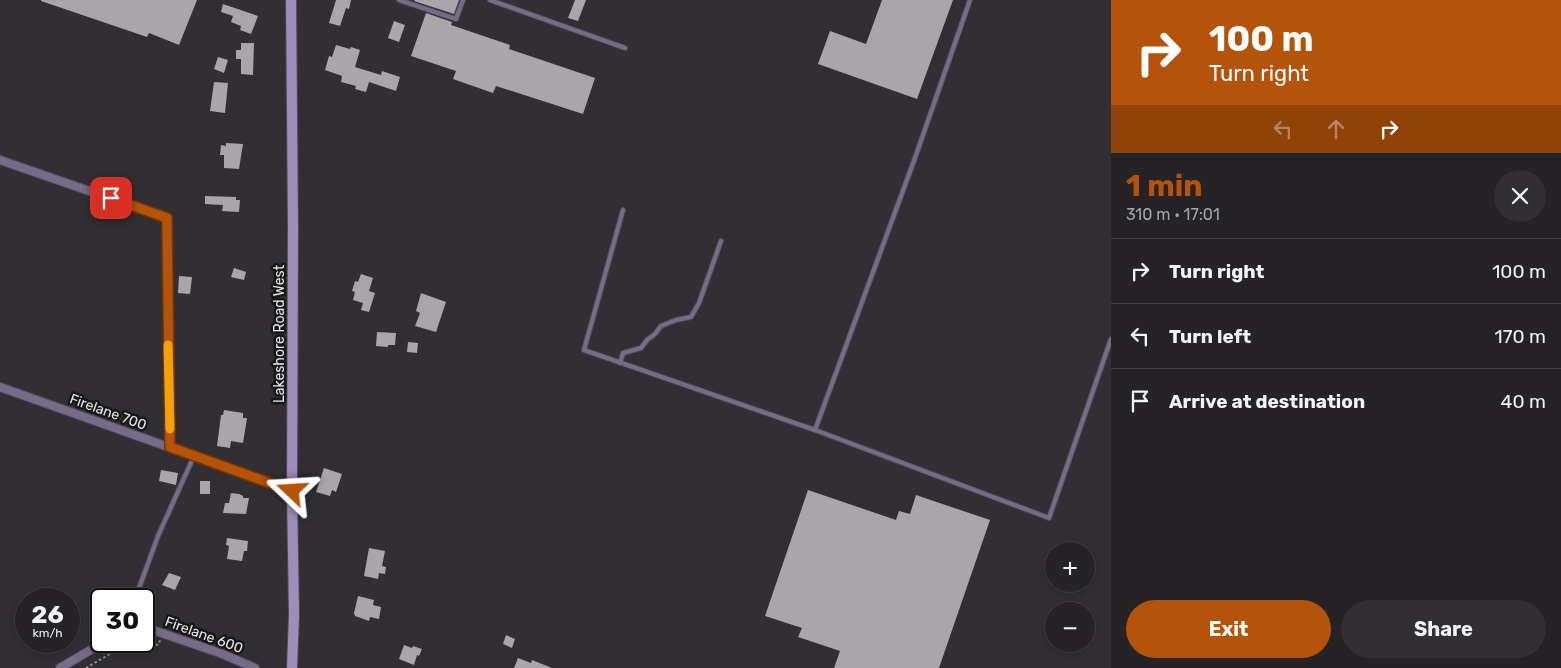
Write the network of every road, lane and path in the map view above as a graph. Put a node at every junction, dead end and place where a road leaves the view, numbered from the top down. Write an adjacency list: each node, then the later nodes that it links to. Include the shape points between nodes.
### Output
1 (291, 0): 16 (main road, Lakeshore Road West)
2 (399, 0): 3 (lane, via 456,19)
3 (463, 0)
4 (490, 0): 6 (lane)
5 (970, 0): 13 (lane, via 916,158)
6 (625, 48)
7 (0, 160): 14 (street, via 167,218)
8 (623, 210): 11 (lane, via 584,350)
9 (721, 242): 11 (lane, via 700,303 691,317 661,326 641,348 623,353)
10 (1111, 339): 13 (lane, via 1049,518)
11 (620, 363): 13 (lane)
12 (0, 387): 14 (street, Firelane 700)
13 (815, 430)
14 (170, 447): 15 (street, Firelane 700)
15 (194, 456): 16 (street, Firelane 700); 17 (lane)
16 (292, 491): 24 (main road, Lakeshore Road West)
17 (139, 588)
18 (155, 631): 19 (street, Firelane 600)
19 (162, 633): 22 (path, via 159,644 115,651); 23 (street, Firelane 600)
20 (90, 650): 21 (street)
21 (60, 668)
22 (86, 668)
23 (255, 668)
24 (293, 668)

